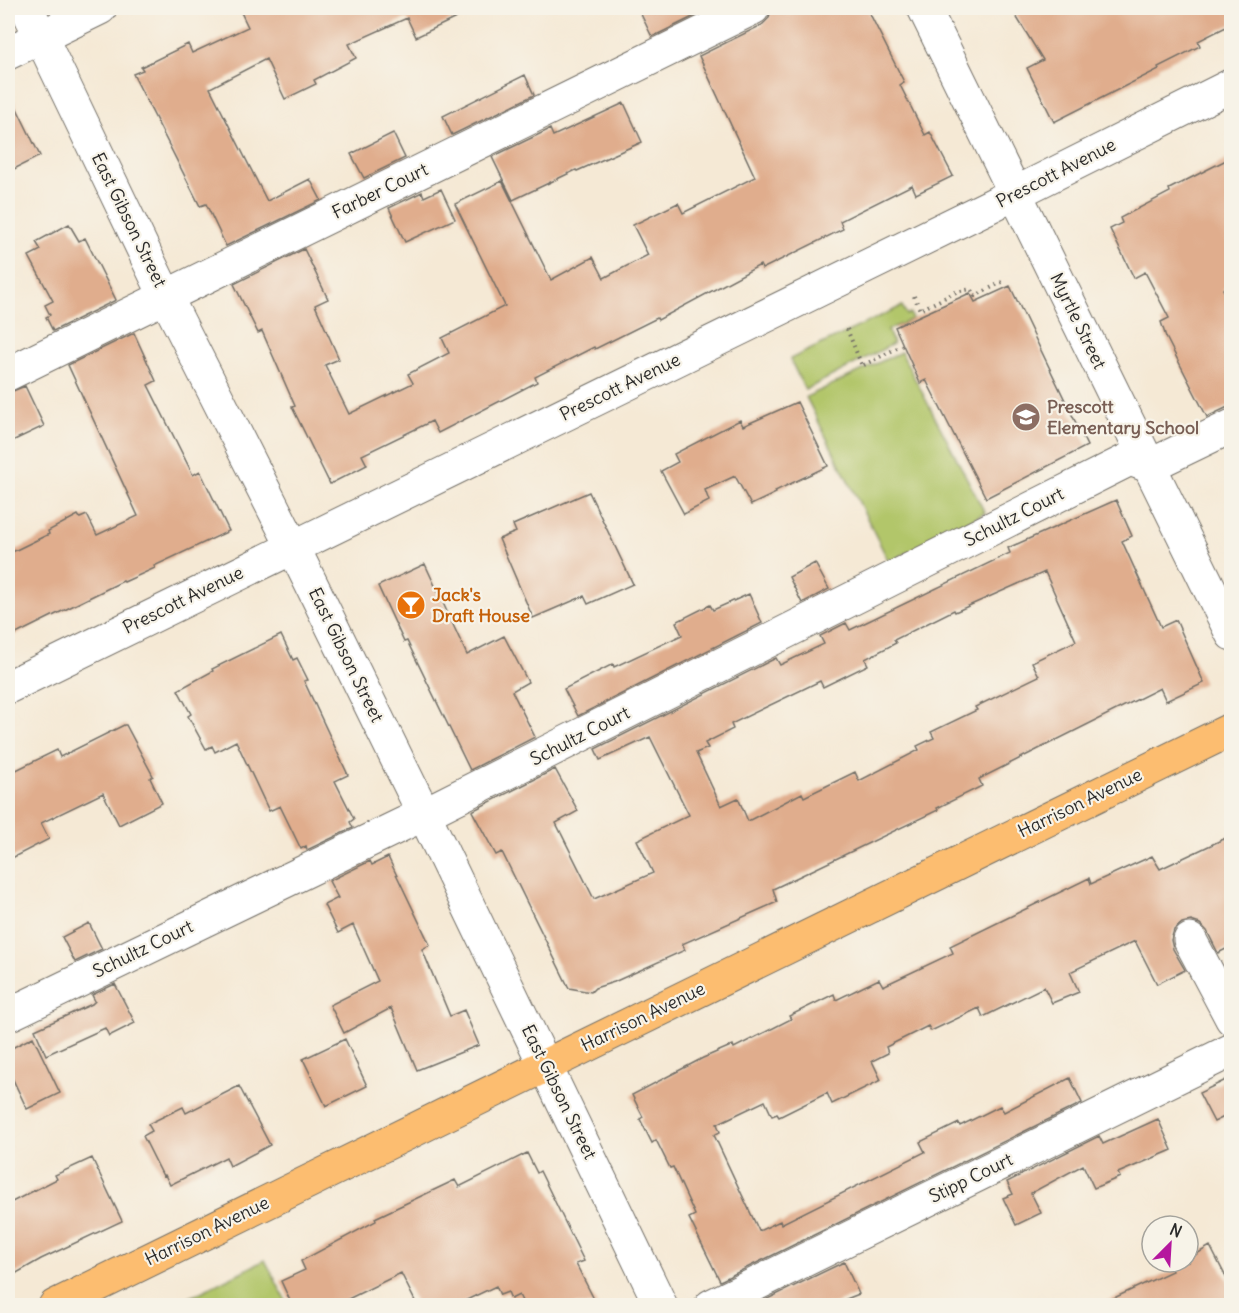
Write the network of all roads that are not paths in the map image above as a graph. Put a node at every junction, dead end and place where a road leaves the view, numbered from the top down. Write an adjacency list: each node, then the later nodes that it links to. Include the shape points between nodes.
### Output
1 (27, 8): 5 (street, East Gibson Street)
2 (100, 8): 5 (street)
3 (753, 8): 9 (street, Farber Court)
4 (924, 8): 8 (street, Myrtle Street)
5 (41, 36): 6 (street); 9 (street, East Gibson Street)
6 (8, 53)
7 (1232, 85): 8 (street, Prescott Avenue)
8 (1016, 194): 12 (street, Myrtle Street); 13 (street, Prescott Avenue)
9 (166, 297): 10 (street, Farber Court); 13 (street, East Gibson Street)
10 (8, 374)
11 (1232, 426): 12 (street)
12 (1149, 466): 14 (street, Myrtle Street); 17 (street, Schultz Court, via 1130,459)
13 (293, 547): 15 (street, Prescott Avenue); 17 (street, East Gibson Street)
14 (1232, 634)
15 (8, 687)
16 (1232, 729): 22 (main road, Harrison Avenue)
17 (424, 814): 19 (street, Schultz Court); 22 (street, East Gibson Street)
18 (1190, 940): 20 (street)
19 (8, 1015)
20 (1232, 1019)
21 (1232, 1050): 25 (street, Stipp Court)
22 (546, 1065): 23 (main road, Harrison Avenue); 24 (street, East Gibson Street)
23 (55, 1305)
24 (661, 1305)
25 (711, 1305)

